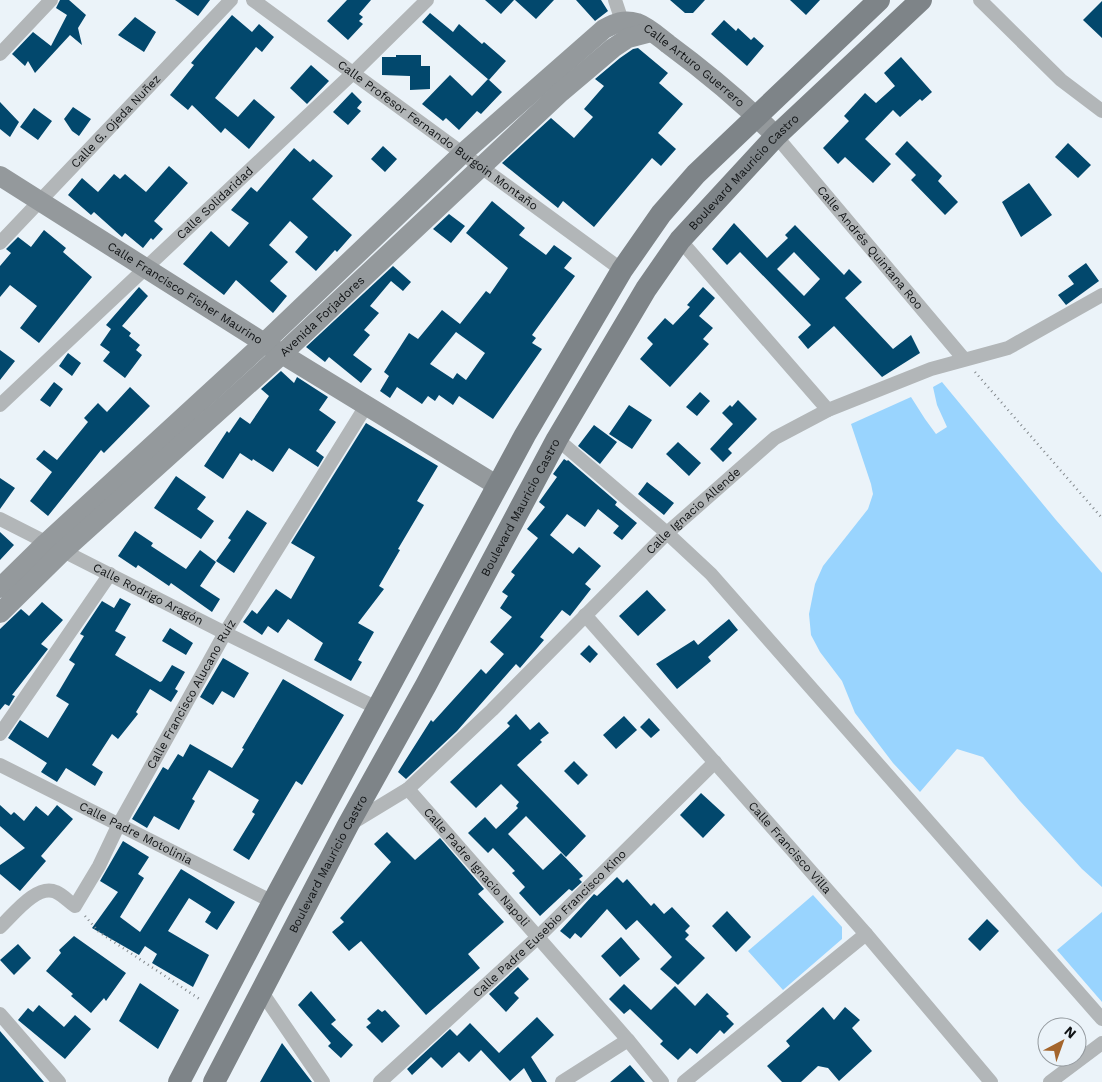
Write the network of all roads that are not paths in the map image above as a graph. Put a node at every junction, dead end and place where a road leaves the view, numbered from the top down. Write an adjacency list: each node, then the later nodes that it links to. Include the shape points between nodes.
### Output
1 (51, 0): 10 (street)
2 (231, 0): 18 (street, Calle G. Ojeda Nuñez)
3 (253, 0): 11 (street, Calle Profesor Fernando Burgoin Montaño)
4 (427, 0): 11 (street, Calle Solidaridad)
5 (614, 0): 9 (street)
6 (879, 0): 13 (main road)
7 (921, 0): 14 (main road, Boulevard Mauricio Castro)
8 (980, 0): 12 (street, via 1061,80)
9 (625, 29): 13 (main road, Calle Arturo Guerrero, via 638,23); 15 (main road, Avenida Forjadores, via 604,29); 16 (main road, Avenida Forjadores, via 613,48)
10 (0, 54)
11 (353, 73): 15 (street, Calle Profesor Fernando Burgoin Montaño); 21 (street, Calle Solidaridad)
12 (1102, 111)
13 (756, 116): 14 (main road, Calle Arturo Guerrero); 22 (main road, via 696,174 661,214)
14 (776, 136): 19 (main road, Boulevard Mauricio Castro); 26 (street, Calle Andrés Quintana Roo)
15 (464, 154): 16 (street, Calle Profesor Fernando Burgoin Montaño); 24 (main road, Avenida Forjadores)
16 (481, 168): 22 (street, Calle Profesor Fernando Burgoin Montaño); 25 (main road, Avenida Forjadores)
17 (0, 176): 18 (main road, Calle Francisco Fisher Maurino)
18 (40, 202): 20 (street, Calle G. Ojeda Nuñez); 21 (main road, Calle Francisco Fisher Maurino)
19 (680, 240): 29 (street); 30 (main road, Boulevard Mauricio Castro, via 646,289)
20 (0, 243)
21 (146, 269): 24 (main road, Calle Francisco Fisher Maurino); 27 (street, Calle Solidaridad)
22 (622, 270): 31 (main road)
23 (1102, 295): 26 (street, Calle Ignacio Allende, via 1008,348)
24 (264, 344): 25 (main road, Calle Francisco Fisher Maurino); 34 (main road, Avenida Forjadores)
25 (282, 354): 28 (main road, Calle Francisco Fisher Maurino); 34 (main road, Avenida Forjadores)
26 (964, 360): 29 (street, Calle Ignacio Allende, via 932,369)
27 (0, 404)
28 (366, 406): 31 (main road, Calle Francisco Fisher Maurino); 39 (street, Calle Francisco Alucano Ruíz)
29 (828, 410): 33 (street, Calle Ignacio Allende, via 775,438)
30 (558, 439): 33 (street); 45 (main road, Boulevard Mauricio Castro)
31 (498, 486): 40 (main road)
32 (0, 519): 34 (street, Calle Rodrigo Aragón)
33 (667, 533): 38 (street, Calle Ignacio Allende); 53 (street, via 711,574)
34 (55, 547): 35 (street, Calle Rodrigo Aragón); 36 (main road, Avenida Forjadores); 37 (main road, Avenida Forjadores)
35 (110, 574): 39 (street, Calle Rodrigo Aragón); 41 (street)
36 (0, 588)
37 (0, 613)
38 (585, 615): 42 (street, Calle Francisco Villa); 44 (street, Calle Ignacio Allende, via 492,710)
39 (225, 634): 40 (street, Calle Rodrigo Aragón); 46 (street, Calle Francisco Alucano Ruíz)
40 (377, 708): 47 (main road)
41 (0, 734)
42 (715, 762): 49 (street, Calle Francisco Villa); 50 (street, Calle Padre Eusebio Francisco Kino)
43 (0, 765): 46 (street, Calle Padre Motolinia)
44 (408, 788): 45 (street, Calle Ignacio Allende); 50 (street, Calle Padre Ignacio Napoli)
45 (348, 825): 51 (main road, Boulevard Mauricio Castro)
46 (118, 826): 47 (street, Calle Padre Motolinia); 48 (street, Calle Francisco Alucano Ruíz, via 75,906 57,892 48,890 32,896)
47 (273, 902): 57 (main road)
48 (0, 928)
49 (866, 934): 63 (street); 64 (street, Calle Francisco Villa)
50 (537, 938): 54 (street, Calle Padre Ignacio Napoli); 60 (street, Calle Padre Eusebio Francisco Kino)
51 (261, 992): 58 (main road, Boulevard Mauricio Castro); 59 (street)
52 (0, 1014): 56 (street)
53 (1102, 1020)
54 (628, 1040): 61 (street); 62 (street, Calle Padre Ignacio Napoli)
55 (1102, 1043): 65 (street)
56 (59, 1082)
57 (179, 1082)
58 (214, 1082)
59 (323, 1082)
60 (380, 1082)
61 (562, 1082)
62 (662, 1082)
63 (684, 1082)
64 (991, 1082)
65 (1050, 1082)

